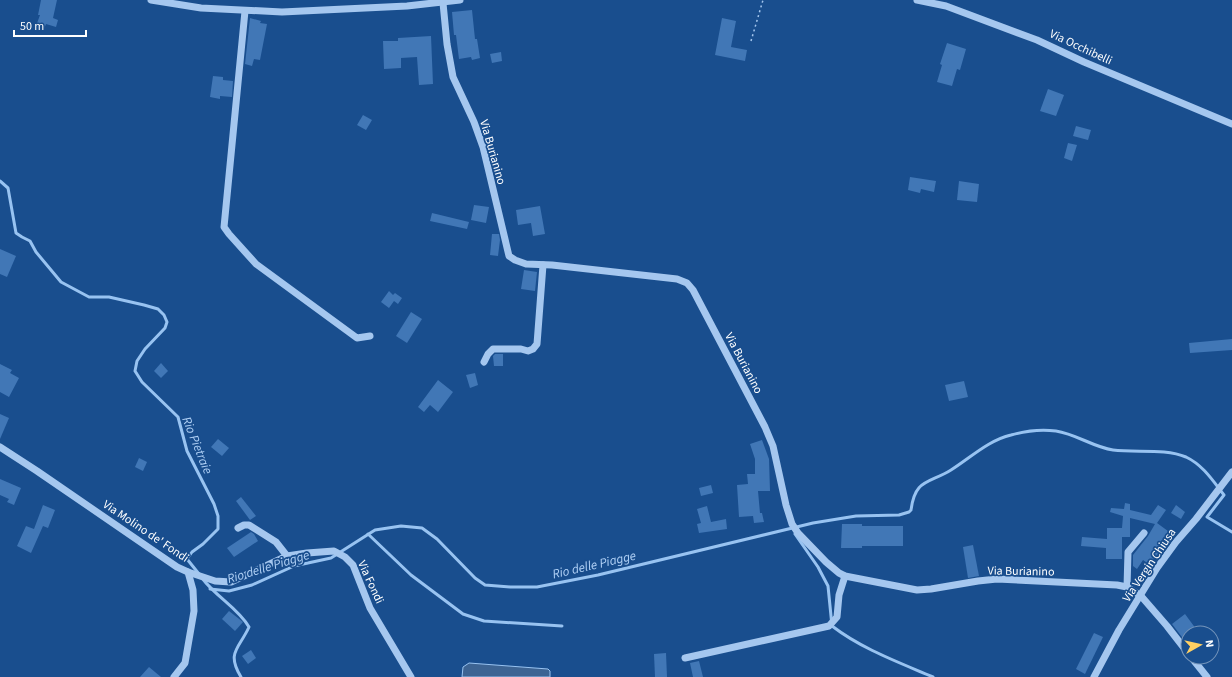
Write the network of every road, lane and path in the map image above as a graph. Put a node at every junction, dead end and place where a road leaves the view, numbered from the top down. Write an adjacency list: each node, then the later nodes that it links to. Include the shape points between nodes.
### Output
1 (151, 0): 6 (street, via 201,8)
2 (460, 0): 5 (street)
3 (763, 0): 7 (path)
4 (917, 0): 8 (street, Via Occhibelli, via 946,6 1037,40)
5 (443, 3): 6 (street, via 318,11); 9 (street, Via Burianino, via 453,77 483,147 509,256 526,264)
6 (245, 11): 10 (street, via 224,227 256,264 356,338)
7 (751, 41)
8 (1232, 124)
9 (542, 265): 11 (street, via 537,344 528,351 493,349); 18 (street, Via Burianino, via 677,279 687,283 766,427 792,524 826,562)
10 (370, 336)
11 (484, 362)
12 (0, 447): 17 (street, Via Molino de' Fondi)
13 (1232, 472): 20 (street, Via Vergin Chiusa, via 1176,542)
14 (238, 528): 16 (street, via 249,525 276,542)
15 (1144, 533): 19 (street, via 1128,552)
16 (287, 556): 17 (street, Via Fondi, via 231,582 215,581); 25 (street, Via Fondi, via 334,551 345,557 353,565 370,608)
17 (188, 572): 24 (street, Via Molino de' Fondi, via 193,590 194,611 185,663)
18 (845, 576): 19 (street, Via Burianino, via 917,590 997,579 1117,585); 22 (street, via 839,595 837,617 829,626)
19 (1127, 588): 20 (street, Via Burianino)
20 (1141, 596): 21 (street, Via Burianino); 26 (street, Via Vergin Chiusa)
21 (1180, 643)
22 (686, 658)
23 (1197, 665): 27 (street)
24 (174, 677)
25 (411, 677)
26 (1094, 677)
27 (1207, 677)

